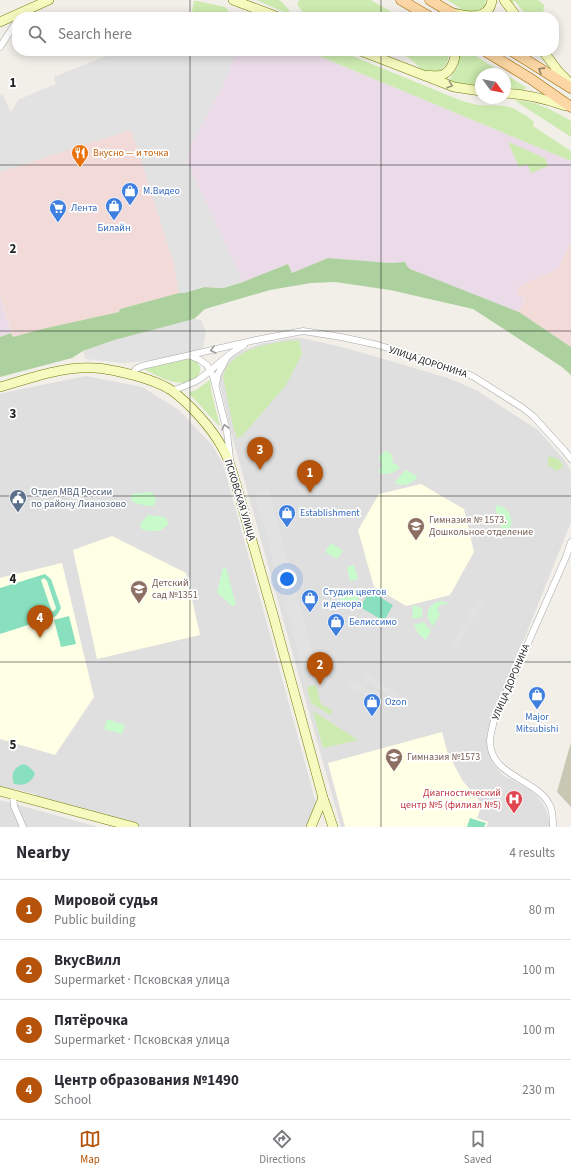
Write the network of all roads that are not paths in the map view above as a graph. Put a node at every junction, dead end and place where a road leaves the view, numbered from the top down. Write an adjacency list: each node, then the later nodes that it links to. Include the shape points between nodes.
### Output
1 (49, 0): 7 (street)
2 (235, 0): 8 (street)
3 (401, 0): 9 (main road)
4 (430, 0): 10 (main road)
5 (492, 0): 11 (street)
6 (504, 0): 12 (street)
7 (26, 12)
8 (265, 12)
9 (421, 12)
10 (451, 12)
11 (485, 12)
12 (513, 12)
13 (12, 18): 14 (street)
14 (0, 22)
15 (12, 29): 16 (street)
16 (0, 47)
17 (374, 56): 22 (street)
18 (456, 56): 22 (street, via 448,71 442,75)
19 (493, 56): 27 (main road)
20 (520, 56): 24 (main road, one-way to 20)
21 (547, 56): 23 (street)
22 (420, 74): 25 (street, one-way to 25, via 454,87)
23 (571, 84)
24 (571, 88)
25 (475, 90)
26 (511, 93): 27 (street, via 524,94)
27 (571, 107)
28 (251, 342): 29 (street); 30 (street, УЛИЦА ДОРОНИНА, one-way to 30); 36 (street, УЛИЦА ДОРОНИНА, via 303,331 341,336 461,371 523,408)
29 (230, 354): 31 (street); 33 (street)
30 (190, 356): 31 (street, via 200,360); 32 (street, УЛИЦА ДОРОНИНА, via 142,366)
31 (210, 370): 33 (street); 35 (street, via 184,387)
32 (132, 374): 34 (street, ПСКОВСКАЯ УЛИЦА, via 81,368 36,376); 35 (street, ПСКОВСКАЯ УЛИЦА)
33 (216, 385): 37 (street, one-way to 33, via 227,432)
34 (0, 387)
35 (171, 391): 37 (street, ПСКОВСКАЯ УЛИЦА, via 186,403 210,430)
36 (571, 459)
37 (231, 465): 41 (street, ПСКОВСКАЯ УЛИЦА)
38 (571, 542): 46 (street, УЛИЦА ДОРОНИНА, via 494,720 490,742 493,753 502,766 543,796 550,807)
39 (0, 791): 40 (street)
40 (13, 794): 42 (street, via 14,806); 43 (street)
41 (323, 798): 44 (street); 45 (street, ПСКОВСКАЯ УЛИЦА)
42 (23, 827)
43 (134, 827)
44 (311, 827)
45 (332, 827)
46 (552, 827)

